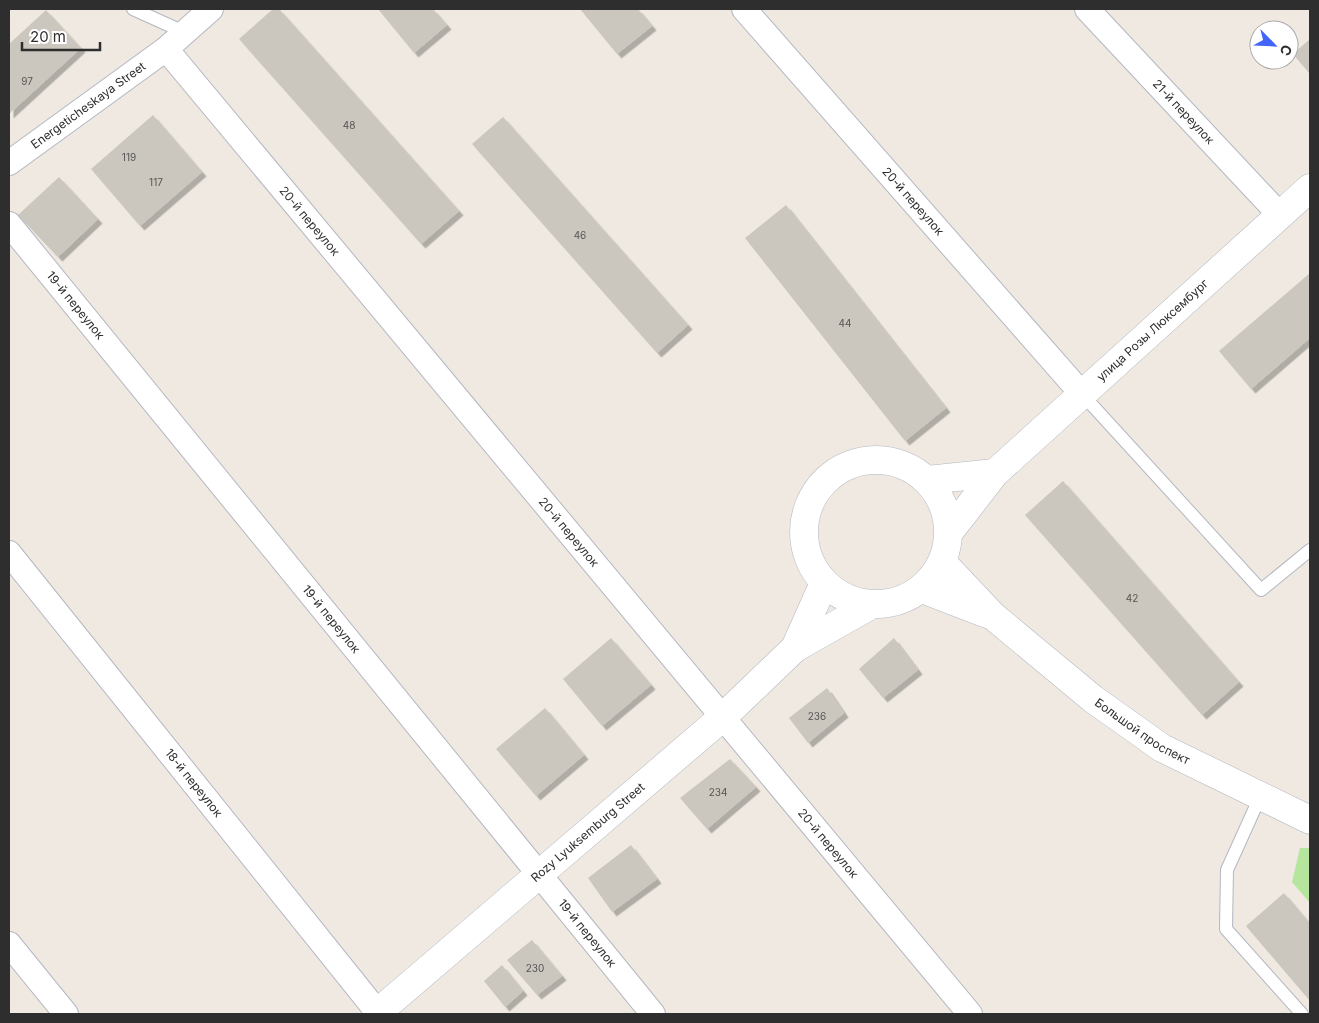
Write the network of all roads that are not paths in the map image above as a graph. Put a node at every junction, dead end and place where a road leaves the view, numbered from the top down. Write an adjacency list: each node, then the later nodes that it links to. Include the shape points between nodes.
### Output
1 (133, 9): 5 (lane)
2 (211, 9): 5 (street, Energeticheskaya Street)
3 (744, 9): 11 (street, 20-й переулок)
4 (1087, 9): 9 (street, 21-й переулок)
5 (184, 32): 6 (street, Energeticheskaya Street)
6 (166, 49): 7 (street, Energeticheskaya Street); 23 (street, 20-й переулок)
7 (9, 163)
8 (1310, 188): 9 (street, улица Розы Люксембург)
9 (1280, 215): 11 (street, улица Розы Люксембург)
10 (9, 224): 26 (street, 19-й переулок)
11 (1082, 394): 12 (street, улица Розы Люксембург); 15 (lane, via 1261,590)
12 (995, 474): 13 (street); 14 (street, улица Розы Люксембург)
13 (927, 480): 14 (street, улица Розы Люксембург, via 943,503); 18 (street, улица Розы Люксембург, via 913,469 873,459 852,464 835,473 814,495 805,518 804,539 808,557)
14 (950, 531): 17 (street, улица Розы Люксембург)
15 (1310, 550)
16 (9, 553): 29 (street, 18-й переулок)
17 (943, 564): 19 (street, улица Розы Люксембург); 21 (street, Большой проспект)
18 (824, 583): 20 (street, улица Розы Люксембург, via 852,601); 22 (street)
19 (922, 589): 20 (street, улица Розы Люксембург, via 891,604); 21 (street, Большой проспект)
20 (871, 605): 22 (street, улица Розы Люксембург)
21 (993, 616): 24 (street, Большой проспект, via 1092,699 1162,748)
22 (795, 648): 23 (street, Rozy Lyuksemburg Street)
23 (724, 716): 26 (street, Rozy Lyuksemburg Street); 31 (street, 20-й переулок)
24 (1260, 797): 25 (street, Большой проспект); 32 (lane, via 1227,870 1226,929)
25 (1310, 820)
26 (539, 876): 29 (street, Rozy Lyuksemburg Street); 30 (street, 19-й переулок)
27 (9, 944): 28 (street)
28 (66, 1014)
29 (378, 1014)
30 (653, 1014)
31 (970, 1014)
32 (1302, 1014)

